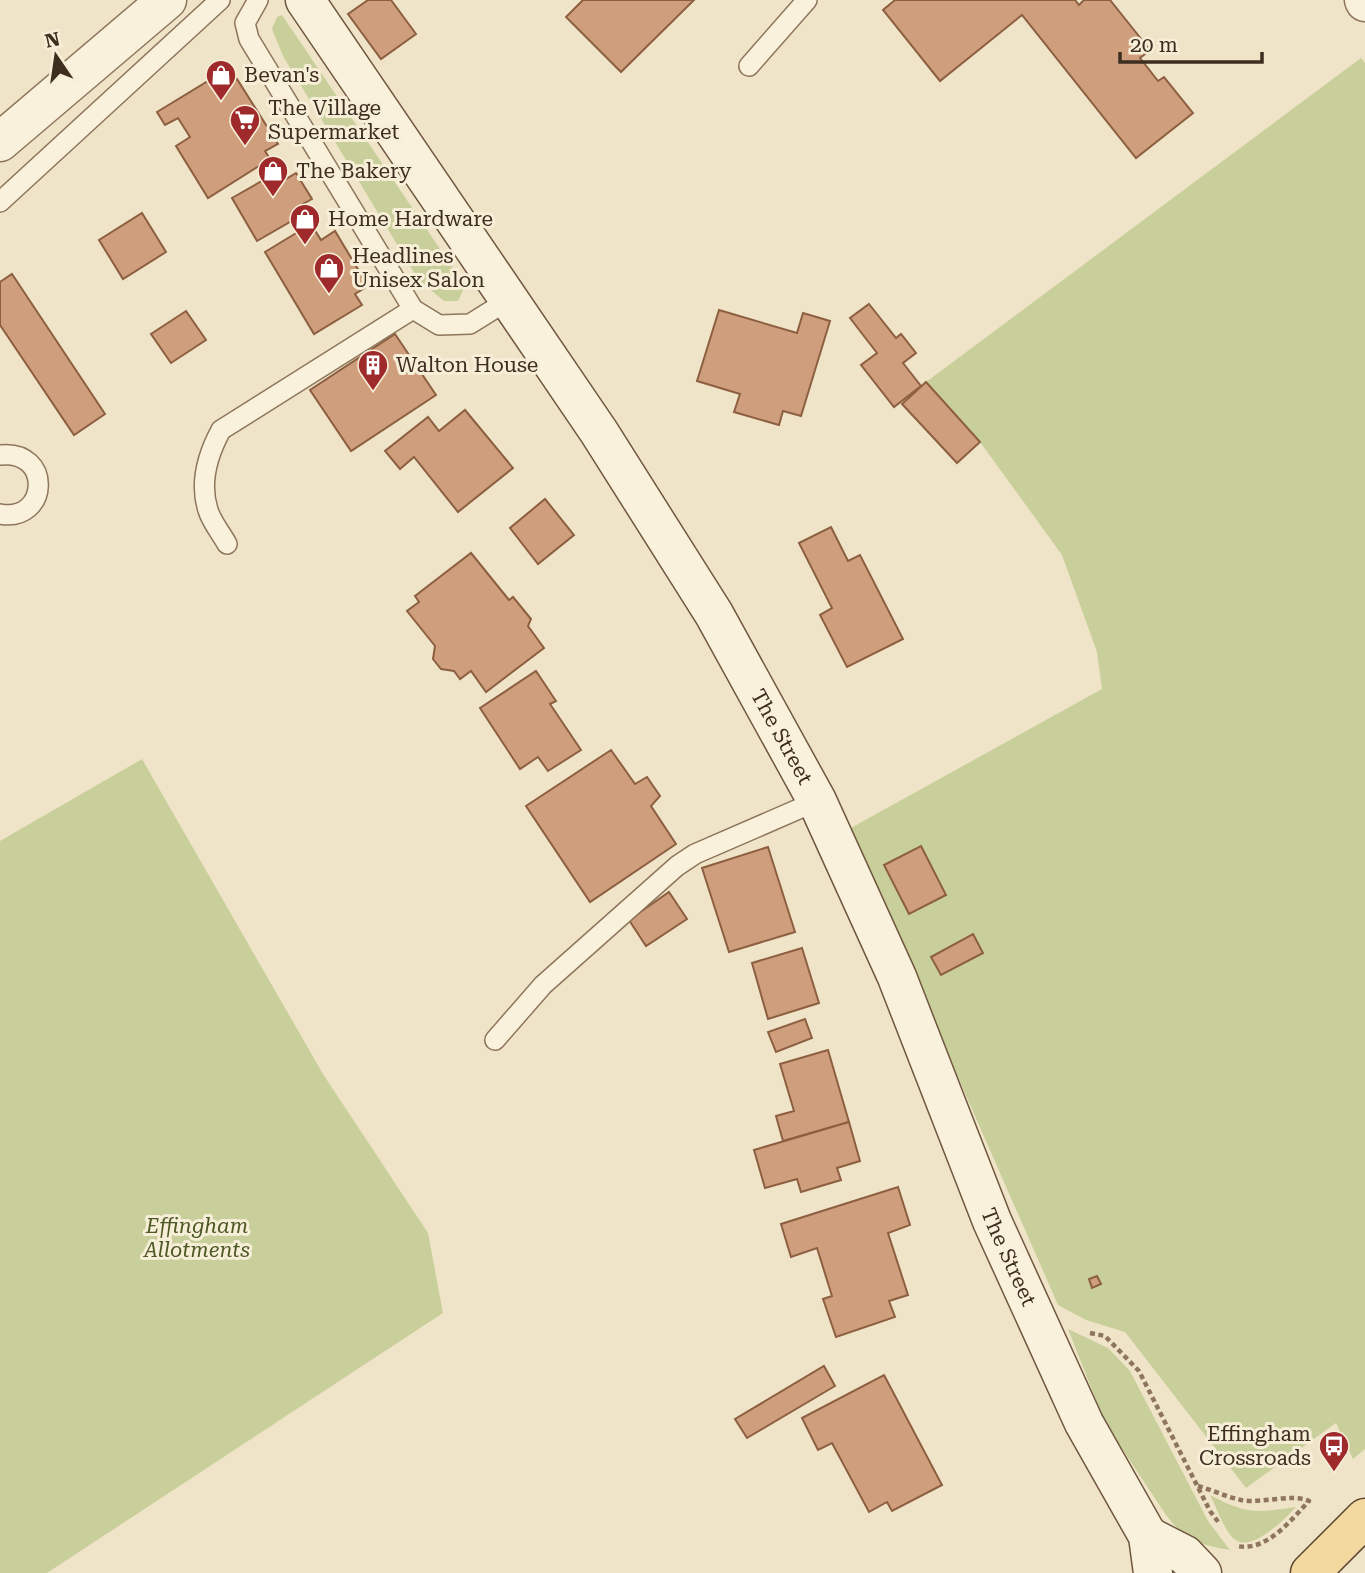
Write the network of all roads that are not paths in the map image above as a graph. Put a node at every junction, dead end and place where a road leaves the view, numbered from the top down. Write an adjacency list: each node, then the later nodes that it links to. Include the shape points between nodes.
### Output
1 (167, 0): 7 (street)
2 (220, 0): 8 (lane)
3 (258, 0): 10 (lane, via 245,23 248,39)
4 (305, 0): 9 (street, The Street)
5 (807, 0): 6 (lane)
6 (749, 66)
7 (0, 142)
8 (0, 202)
9 (510, 299): 10 (lane, via 470,324 439,325); 14 (street, The Street, via 714,614)
10 (413, 309): 13 (lane, via 220,430 209,451 204,482 208,510)
11 (0, 455): 12 (lane, via 22,457 39,482 34,502 27,509)
12 (0, 514)
13 (227, 544)
14 (817, 801): 15 (lane, via 677,866 543,985); 17 (street, The Street, via 897,976 992,1221 1084,1423)
15 (495, 1040)
16 (1365, 1518): 18 (main road)
17 (1148, 1536): 19 (street, The Street); 20 (street, via 1185,1555)
18 (1318, 1570)
19 (1153, 1573)
20 (1202, 1573)

